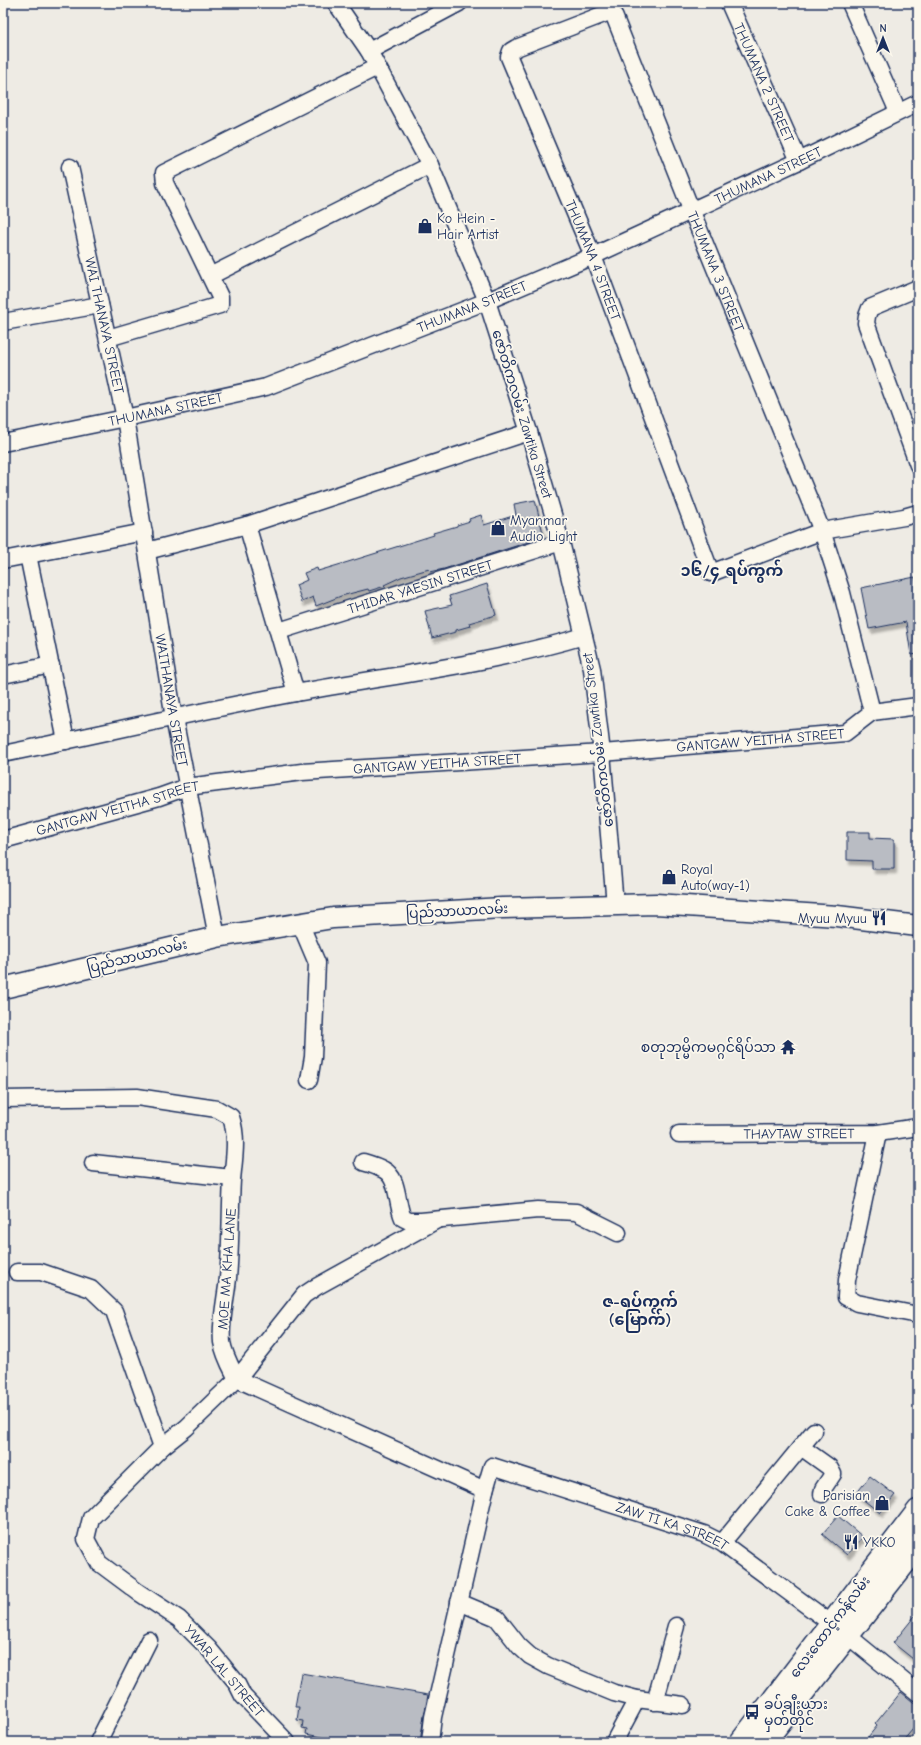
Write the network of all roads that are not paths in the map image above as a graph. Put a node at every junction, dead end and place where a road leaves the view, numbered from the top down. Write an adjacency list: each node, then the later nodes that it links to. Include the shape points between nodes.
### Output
1 (336, 3): 6 (street, ဇော်တိကလမ်း Zawtika Street)
2 (459, 3): 6 (street)
3 (729, 3): 10 (street, THUMANA 2 STREET)
4 (850, 3): 9 (street)
5 (611, 7): 13 (street, THUMANA 3 STREET); 14 (street, THUMANA 4 STREET, via 516,48 511,51 510,57)
6 (369, 51): 7 (street, ဇော်တိကလမ်း Zawtika Street)
7 (377, 67): 11 (street, ဇော်တိကလမ်း Zawtika Street); 15 (street, via 164,173 165,183)
8 (918, 103): 9 (street, THUMANA STREET)
9 (898, 112): 10 (street, THUMANA STREET)
10 (799, 161): 13 (street, THUMANA STREET)
11 (430, 165): 15 (street); 17 (street, ဇော်တိကလမ်း Zawtika Street)
12 (70, 167): 18 (street, WAI THANAYA STREET)
13 (692, 212): 14 (street, THUMANA STREET); 27 (street, THUMANA 3 STREET)
14 (593, 256): 17 (street, THUMANA STREET); 27 (street, THUMANA 4 STREET, via 711,573)
15 (210, 276): 20 (street, via 220,297 220,305)
16 (918, 288): 24 (street, via 870,308 866,323)
17 (487, 301): 21 (street, THUMANA STREET, via 266,387); 22 (street, ဇော်တိကလမ်း Zawtika Street)
18 (100, 305): 19 (street); 20 (street, WAI THANAYA STREET)
19 (3, 322)
20 (108, 338): 21 (street, WAI THANAYA STREET)
21 (125, 418): 23 (street, THUMANA STREET); 28 (street, WAI THANAYA STREET)
22 (530, 432): 26 (street); 29 (street, ဇော်တိကလမ်း Zawtika Street)
23 (3, 443)
24 (918, 465)
25 (918, 513): 27 (street)
26 (247, 525): 30 (street); 33 (street)
27 (822, 531): 39 (street, THUMANA 3 STREET, via 842,593)
28 (144, 532): 30 (street, WAITHANAYA STREET); 31 (street)
29 (561, 542): 33 (street, THIDAR YAESIN STREET); 34 (street, ဇော်တိကလမ်း Zawtika Street)
30 (147, 551): 40 (street, WAITHANAYA STREET)
31 (28, 555): 32 (street); 35 (street)
32 (3, 560)
33 (279, 631): 37 (street)
34 (584, 636): 37 (street, via 482,661); 42 (street, ဇော်တိကလမ်း Zawtika Street, via 592,669)
35 (51, 665): 36 (street); 41 (street)
36 (3, 675)
37 (296, 693): 40 (street)
38 (918, 706): 39 (street)
39 (872, 712): 42 (street, GANTGAW YEITHA STREET, via 845,733)
40 (174, 718): 41 (street); 44 (street, WAITHANAYA STREET)
41 (66, 741): 43 (street)
42 (602, 753): 44 (street, GANTGAW YEITHA STREET, via 302,772); 46 (street, ဇော်တိကလမ်း Zawtika Street)
43 (3, 754)
44 (187, 787): 45 (street, GANTGAW YEITHA STREET, via 160,797); 49 (street, WAITHANAYA STREET)
45 (3, 840)
46 (615, 905): 47 (street, ပြည်သာယာလမ်း, via 502,908 332,918); 48 (street, ပြည်သာယာလမ်း, via 656,904 837,916)
47 (300, 923): 49 (street, ပြည်သာယာလမ်း); 51 (street, via 317,962 313,1057)
48 (918, 926)
49 (217, 937): 50 (street, ပြည်သာယာလမ်း)
50 (3, 988)
51 (309, 1080)
52 (3, 1099): 58 (street, MOE MA KHA LANE, via 137,1098 217,1109 231,1117 236,1131)
53 (918, 1127): 54 (street, THAYTAW STREET)
54 (878, 1132): 55 (street, THAYTAW STREET); 62 (street, via 847,1280 846,1297 857,1304)
55 (680, 1134)
56 (363, 1162): 59 (street, via 390,1174 402,1218 409,1221)
57 (93, 1163): 58 (street)
58 (232, 1178): 63 (street, MOE MA KHA LANE, via 228,1277 222,1342)
59 (437, 1220): 60 (street, via 538,1210 576,1212); 63 (street, via 304,1295)
60 (618, 1233)
61 (17, 1272): 65 (street, via 41,1272 91,1290 114,1311)
62 (918, 1315)
63 (237, 1379): 65 (street, via 186,1428); 67 (street)
64 (814, 1431): 66 (street)
65 (162, 1447): 81 (street, YWAR LAL STREET, via 91,1518 86,1539 99,1563 179,1619 209,1648 236,1682 243,1696)
66 (801, 1447): 68 (street, via 829,1467 833,1474); 70 (street)
67 (485, 1490): 70 (street, ZAW TI KA STREET, via 492,1466 704,1534); 72 (street)
68 (822, 1494)
69 (918, 1511): 71 (main road, လေးထောင့်ကန်လမ်း)
70 (722, 1544): 74 (street, ZAW TI KA STREET)
71 (905, 1551): 74 (main road, လေးထောင့်ကန်လမ်း)
72 (459, 1602): 77 (street, via 497,1618 519,1646 548,1666 614,1693); 82 (street, via 433,1717)
73 (676, 1626): 78 (street)
74 (839, 1630): 76 (street, ZAW TI KA STREET); 84 (main road, လေးထောင့်ကန်လမ်း); 85 (main road, လေးထောင့်ကန်လမ်း)
75 (149, 1640): 80 (street)
76 (918, 1693)
77 (637, 1699): 78 (street); 83 (street)
78 (655, 1702): 79 (street)
79 (683, 1705)
80 (98, 1742)
81 (287, 1742)
82 (430, 1742)
83 (614, 1742)
84 (741, 1742)
85 (764, 1742)

